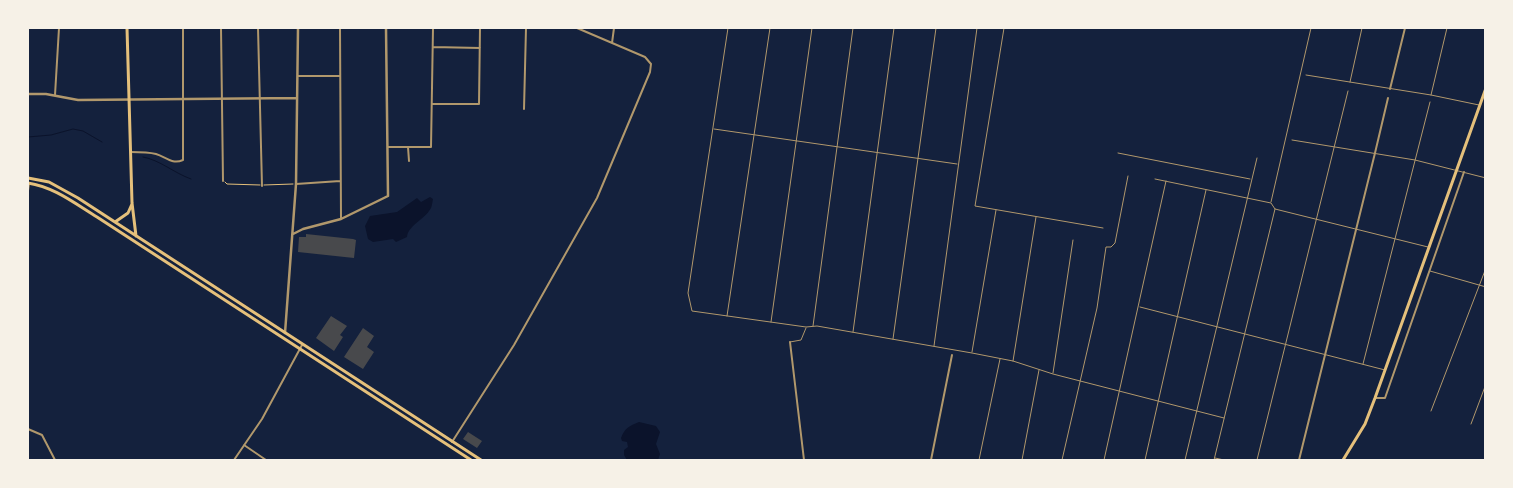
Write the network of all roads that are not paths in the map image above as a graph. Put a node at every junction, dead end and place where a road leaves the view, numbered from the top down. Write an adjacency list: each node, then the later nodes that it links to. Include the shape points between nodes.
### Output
1 (59, 28): 37 (street)
2 (127, 28): 41 (main road)
3 (183, 28): 44 (street)
4 (221, 28): 42 (street)
5 (258, 28): 43 (street)
6 (298, 28): 29 (street)
7 (340, 28): 30 (street)
8 (386, 28): 54 (street)
9 (433, 28): 27 (street)
10 (480, 28): 28 (street)
11 (526, 28): 48 (street)
12 (577, 28): 26 (street)
13 (614, 28): 26 (street)
14 (728, 28): 49 (lane)
15 (770, 28): 50 (lane)
16 (812, 28): 52 (lane)
17 (853, 28): 55 (lane)
18 (894, 28): 57 (lane)
19 (936, 28): 61 (lane)
20 (977, 28): 65 (lane)
21 (1004, 28): 85 (lane, via 975,206)
22 (1311, 28): 83 (lane)
23 (1362, 28): 32 (lane)
24 (1405, 28): 34 (street)
25 (1447, 28): 38 (lane)
26 (612, 43): 138 (street, via 645,57 651,64 650,72 597,198 514,345)
27 (433, 47): 28 (street); 46 (street)
28 (480, 48): 46 (street, via 479,104)
29 (298, 76): 30 (street); 39 (street)
30 (340, 76): 72 (street)
31 (1306, 76): 32 (lane)
32 (1350, 82): 34 (lane)
33 (1486, 88): 47 (main road)
34 (1390, 89): 38 (lane)
35 (1348, 91): 56 (lane)
36 (28, 94): 37 (street)
37 (55, 95): 41 (street, via 78,100)
38 (1431, 95): 47 (lane)
39 (297, 98): 43 (street); 77 (street)
40 (1388, 98): 60 (street)
41 (129, 99): 44 (street); 58 (main road)
42 (222, 99): 43 (street); 44 (street); 74 (street)
43 (259, 99): 78 (street)
44 (184, 100): 58 (street, via 183,160 171,161 157,154)
45 (1430, 102): 63 (lane)
46 (432, 104): 53 (street, via 431,146)
47 (1480, 105): 66 (main road)
48 (524, 109)
49 (713, 129): 50 (lane); 103 (lane, via 688,293 692,311)
50 (754, 135): 52 (lane); 103 (lane)
51 (1292, 140): 56 (lane)
52 (796, 141): 55 (lane); 105 (lane)
53 (408, 146): 54 (street); 64 (street)
54 (388, 147): 87 (street, via 388,196)
55 (836, 147): 57 (lane); 106 (lane)
56 (1334, 147): 60 (lane); 88 (lane)
57 (878, 151): 61 (lane); 110 (lane)
58 (131, 152): 82 (main road)
59 (1118, 153): 73 (lane)
60 (1376, 153): 63 (lane); 92 (street)
61 (919, 158): 65 (lane); 113 (lane)
62 (1257, 158): 73 (lane)
63 (1415, 160): 66 (lane); 95 (lane)
64 (408, 161)
65 (958, 164): 117 (lane)
66 (1457, 170): 67 (lane); 97 (main road)
67 (1464, 172): 70 (lane); 99 (street)
68 (1128, 176): 128 (lane, via 1115,243 1106,247)
69 (28, 178): 89 (main road, via 56,185)
70 (1486, 178)
71 (1155, 179): 75 (lane)
72 (340, 180): 77 (street); 87 (street)
73 (1251, 180): 81 (lane)
74 (223, 181)
75 (1166, 181): 79 (lane); 102 (lane)
76 (28, 183): 80 (street); 90 (main road, via 54,190)
77 (296, 184): 93 (street)
78 (262, 186)
79 (1207, 190): 81 (lane); 104 (lane)
80 (28, 191)
81 (1248, 198): 83 (lane); 108 (lane)
82 (132, 203): 89 (main road, via 128,213); 94 (main road)
83 (1271, 203): 84 (lane)
84 (1275, 209): 88 (lane); 111 (lane)
85 (996, 210): 86 (lane); 119 (lane)
86 (1036, 216): 91 (lane); 123 (lane)
87 (341, 219): 93 (street)
88 (1317, 219): 92 (lane); 115 (lane)
89 (115, 222): 90 (main road); 94 (main road)
90 (107, 223): 112 (main road)
91 (1103, 228)
92 (1357, 229): 95 (lane); 120 (street)
93 (293, 234): 109 (street)
94 (136, 237): 109 (main road)
95 (1395, 238): 97 (lane); 124 (lane)
96 (1073, 240): 127 (lane)
97 (1429, 247): 126 (main road)
98 (1486, 268): 100 (lane)
99 (1430, 270): 100 (lane); 131 (street, via 1385,398)
100 (1480, 285): 101 (lane); 134 (lane)
101 (1486, 287)
102 (1140, 308): 104 (lane); 130 (lane)
103 (727, 317): 105 (lane)
104 (1178, 317): 108 (lane); 132 (lane)
105 (770, 323): 107 (lane)
106 (813, 326): 107 (lane); 110 (lane)
107 (806, 327): 114 (lane, via 801,340)
108 (1217, 327): 111 (lane); 133 (lane)
109 (285, 333): 112 (street); 116 (main road)
110 (852, 333): 113 (lane)
111 (1245, 334): 115 (lane); 135 (lane)
112 (282, 337): 118 (main road)
113 (893, 340): 117 (lane)
114 (790, 342): 146 (street)
115 (1286, 344): 120 (lane); 155 (lane)
116 (302, 345): 118 (street); 138 (main road)
117 (934, 347): 119 (lane)
118 (300, 350): 139 (street); 144 (main road)
119 (972, 353): 122 (lane)
120 (1326, 354): 124 (lane); 156 (street)
121 (952, 355): 147 (street)
122 (1000, 359): 123 (lane); 148 (lane)
123 (1013, 362): 125 (lane)
124 (1363, 364): 126 (lane)
125 (1040, 370): 127 (lane); 149 (lane)
126 (1385, 370): 131 (main road)
127 (1053, 374): 128 (lane)
128 (1081, 381): 130 (lane); 150 (lane)
129 (1486, 384): 136 (lane)
130 (1120, 391): 132 (lane); 151 (lane)
131 (1375, 398): 157 (main road, via 1365,424)
132 (1158, 401): 133 (lane); 152 (lane)
133 (1197, 411): 135 (lane); 153 (lane)
134 (1431, 411)
135 (1224, 418): 140 (lane)
136 (1471, 424)
137 (28, 429): 141 (street, via 42,435)
138 (452, 442): 145 (main road)
139 (244, 445): 142 (street); 143 (street)
140 (1214, 459): 154 (lane)
141 (55, 460)
142 (234, 460)
143 (266, 460)
144 (471, 460)
145 (481, 460)
146 (804, 460)
147 (931, 460)
148 (979, 460)
149 (1022, 460)
150 (1062, 460)
151 (1104, 460)
152 (1145, 460)
153 (1185, 460)
154 (1224, 460)
155 (1257, 460)
156 (1299, 460)
157 (1343, 460)

